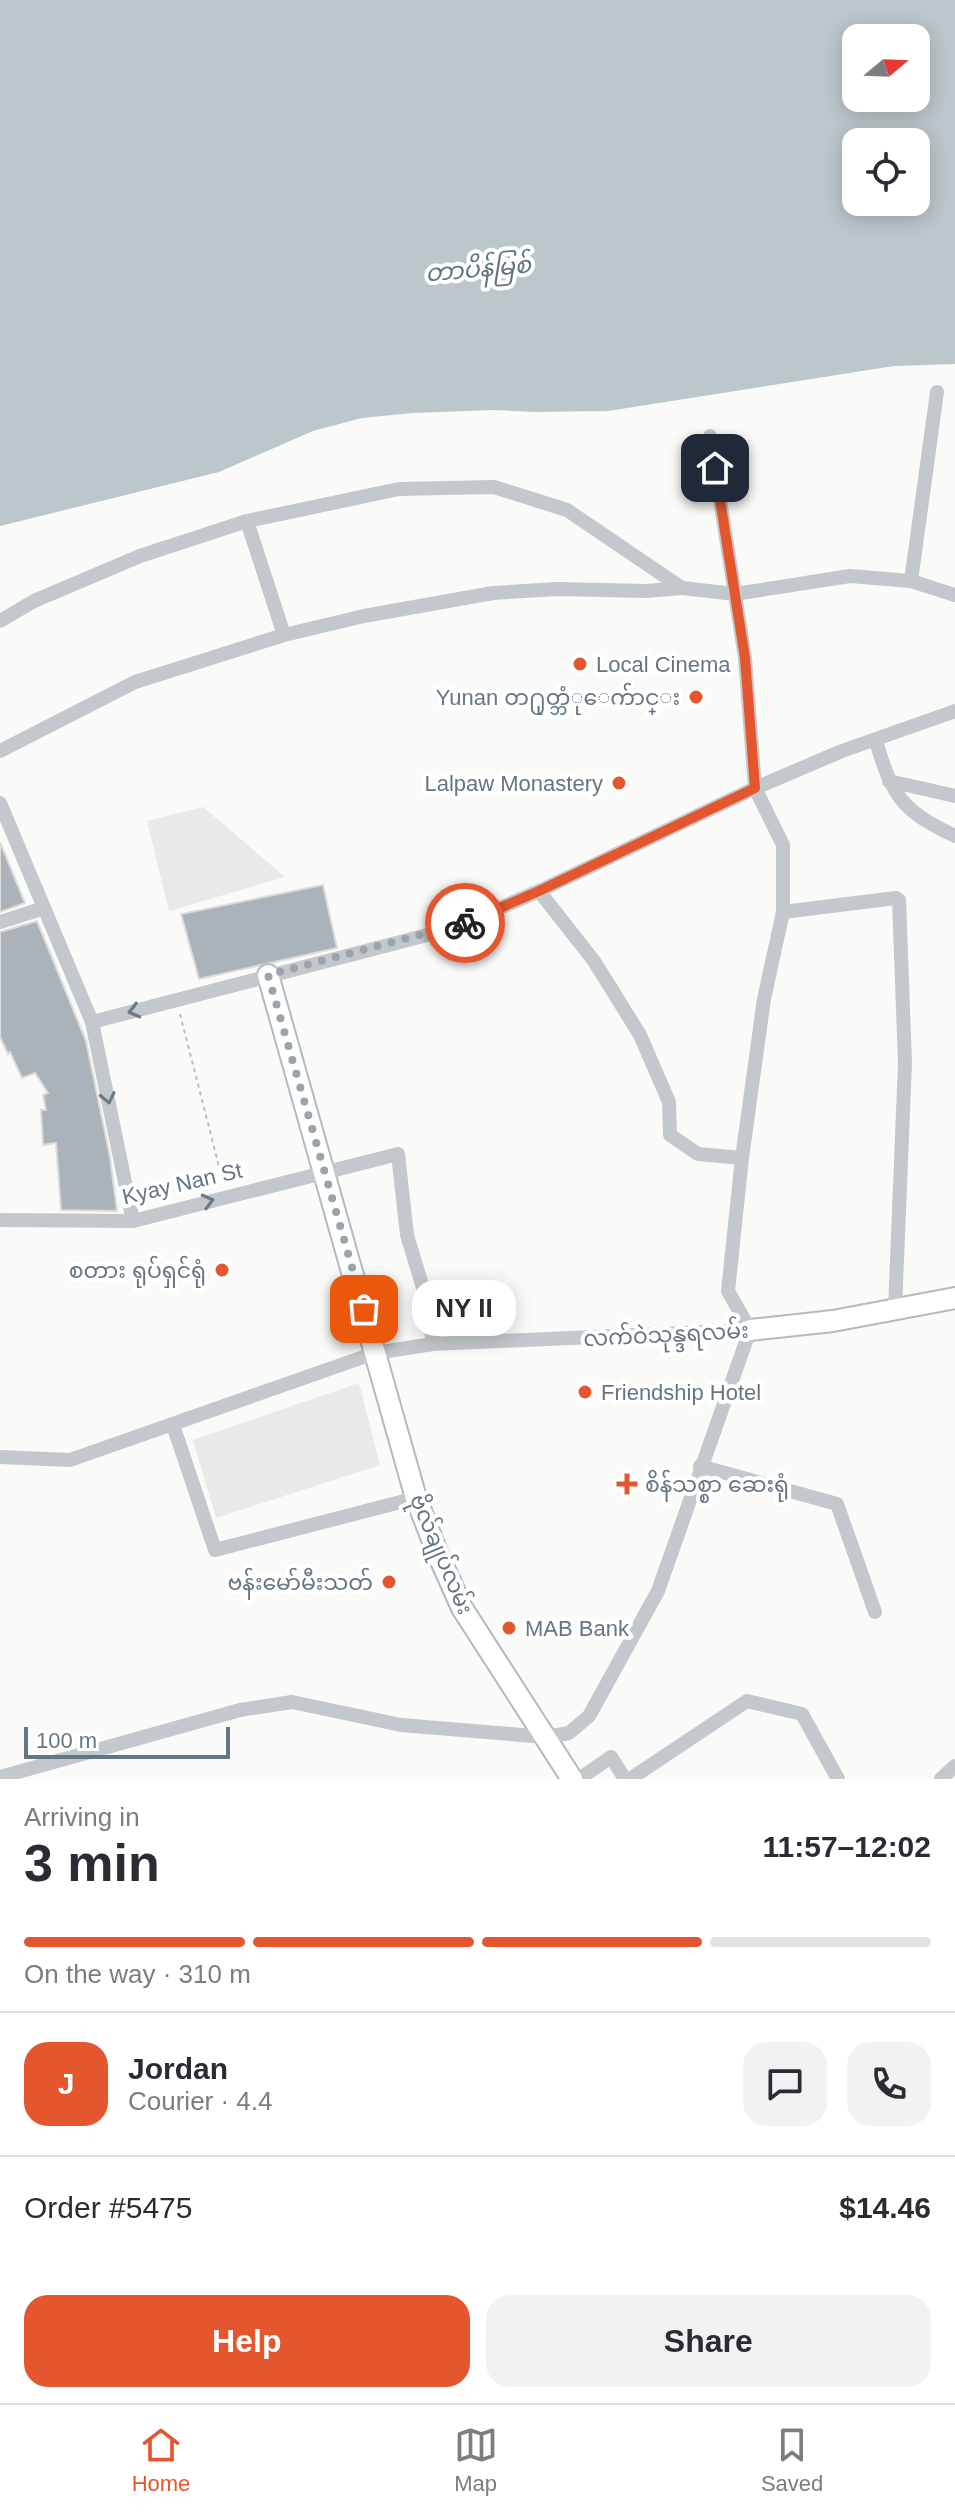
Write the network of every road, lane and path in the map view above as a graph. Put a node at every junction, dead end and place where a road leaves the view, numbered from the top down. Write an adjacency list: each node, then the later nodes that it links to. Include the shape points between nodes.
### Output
1 (937, 392): 4 (street)
2 (710, 436): 6 (street)
3 (247, 521): 5 (street, via 399,489 494,487 567,510); 8 (street, via 140,556); 9 (street)
4 (911, 581): 6 (street, via 850,576); 7 (street)
5 (682, 588): 6 (street); 9 (street, via 493,593)
6 (735, 594): 14 (street)
7 (955, 595)
8 (0, 621)
9 (284, 635): 12 (street, via 135,682)
10 (955, 711): 11 (street)
11 (876, 741): 13 (street); 14 (street)
12 (0, 751)
13 (889, 781): 15 (street); 17 (street, via 906,806)
14 (755, 788): 18 (street); 20 (street, via 783,845)
15 (955, 796)
16 (0, 803): 19 (street)
17 (955, 836)
18 (539, 891): 22 (street, via 454,928); 25 (street, via 594,961 640,1035 669,1102 670,1135 698,1154)
19 (44, 908): 21 (street); 24 (street)
20 (783, 912): 25 (street, via 764,999); 31 (street, via 899,900 905,1063)
21 (0, 922)
22 (268, 975): 23 (street); 26 (street)
23 (177, 1001): 24 (street, one-way to 24); 27 (path)
24 (92, 1022): 29 (street, one-way to 29)
25 (742, 1158): 32 (street, via 728,1291)
26 (325, 1172): 27 (street, Kyay Nan St); 33 (street, Kyay Nan St, via 398,1154 407,1235 427,1301); 34 (street, ဗိုလ်ချုပ်လမ်း)
27 (227, 1196): 29 (street, Kyay Nan St, one-way to 27)
28 (0, 1220): 29 (street, Kyay Nan St)
29 (133, 1221)
30 (955, 1298): 31 (street, လက်ဝဲသုန္ဒရလမ်း)
31 (895, 1309): 32 (street, လက်ဝဲသုန္ဒရလမ်း)
32 (750, 1330): 33 (street, လက်ဝဲသုန္ဒရလမ်း); 37 (street)
33 (433, 1344): 34 (street, လက်ဝဲသုန္ဒရလမ်း)
34 (375, 1353): 35 (street, လက်ဝဲသုန္ဒရလမ်း); 38 (street, ဗိုလ်ချုပ်လမ်း)
35 (173, 1425): 36 (street, လက်ဝဲသုန္ဒရလမ်း, via 70,1460); 38 (street, via 215,1550)
36 (0, 1457)
37 (700, 1466): 39 (street, via 837,1504); 40 (street, via 658,1591 589,1716 569,1733)
38 (416, 1498): 40 (street, ဗိုလ်ချုပ်လမ်း, via 462,1608)
39 (875, 1612)
40 (546, 1737): 42 (street, via 401,1725 292,1702 240,1710); 43 (street, ဗိုလ်ချုပ်လမ်း)
41 (955, 1766): 47 (street)
42 (0, 1777)
43 (572, 1779)
44 (579, 1779): 45 (street, via 611,1757)
45 (628, 1779): 46 (street, via 747,1701 802,1714)
46 (838, 1779)
47 (941, 1779)

